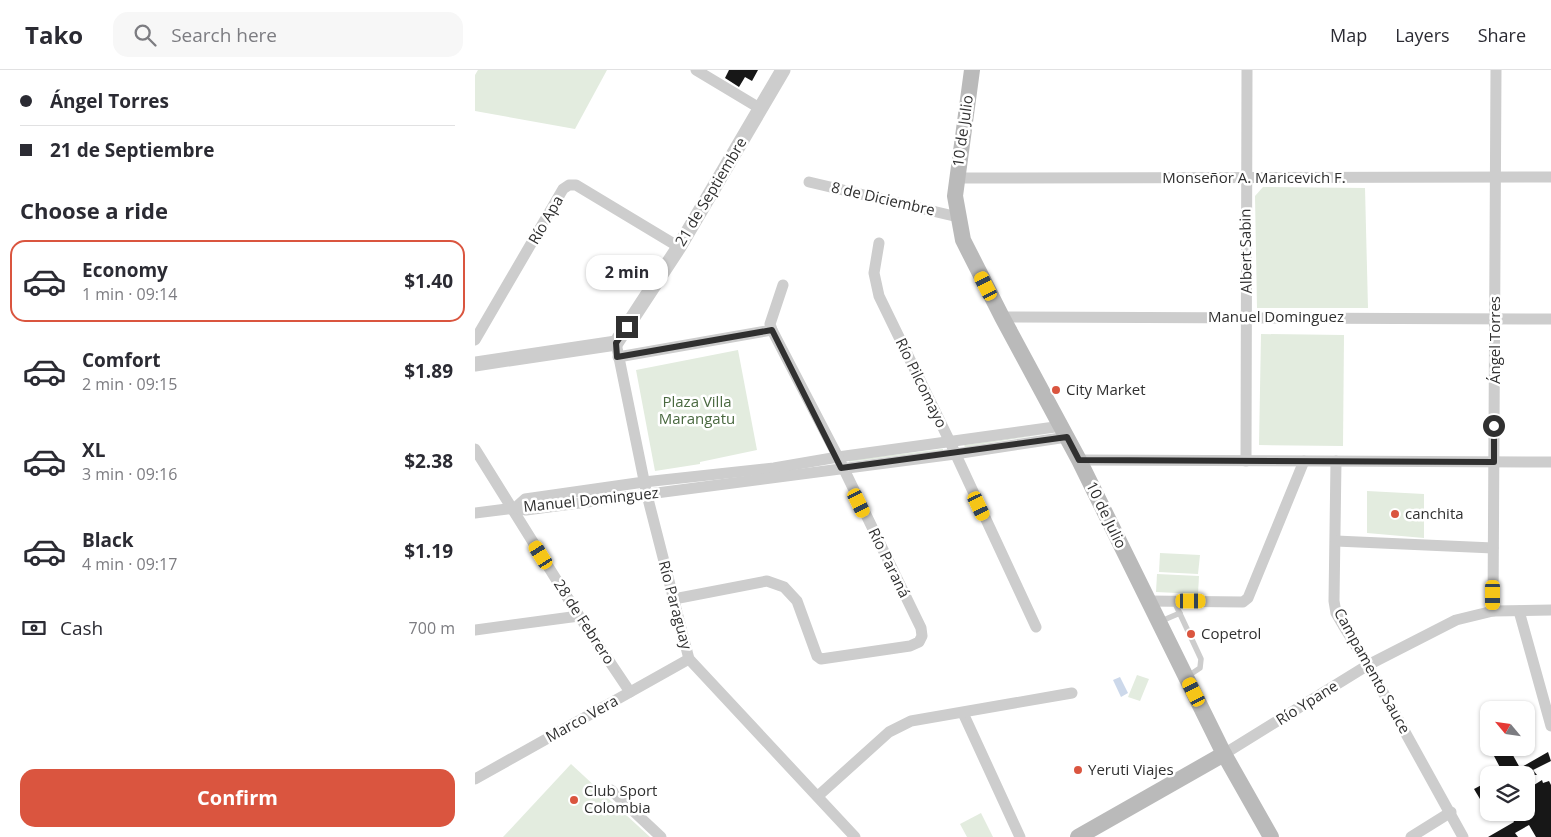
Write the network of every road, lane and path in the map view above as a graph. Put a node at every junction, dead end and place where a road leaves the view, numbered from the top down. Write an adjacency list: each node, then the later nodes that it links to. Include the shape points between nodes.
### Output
1 (696, 70): 6 (street)
2 (783, 70): 6 (street, 21 de Septiembre)
3 (972, 70): 9 (main road, 10 de Julio)
4 (1247, 70): 10 (street, Albert Sabin)
5 (1496, 70): 7 (street, Ángel Torres)
6 (761, 109): 14 (street, 21 de Septiembre)
7 (1496, 177): 8 (street, Monseñor A. Maricevich F.); 10 (street, Monseñor A. Maricevich F.); 18 (street, Ángel Torres)
8 (1551, 177)
9 (957, 178): 10 (street, Monseñor A. Maricevich F.); 12 (main road, 10 de Julio)
10 (1245, 178): 17 (street, Albert Sabin)
11 (809, 182): 12 (street, 8 de Diciembre)
12 (958, 217): 16 (main road, 10 de Julio, via 963,240)
13 (879, 244): 25 (street, Río Pilcomayo, via 874,273 879,296)
14 (679, 247): 21 (street, Río Apa, via 577,185 569,185 563,189); 22 (street, 21 de Septiembre)
15 (783, 285): 20 (street, via 770,324)
16 (1002, 317): 17 (street, Manuel Dominguez); 24 (main road, 10 de Julio)
17 (1246, 317): 18 (street, Manuel Dominguez); 29 (street, Albert Sabin)
18 (1495, 319): 19 (street, Manuel Dominguez); 33 (street, Ángel Torres)
19 (1551, 319)
20 (772, 330): 22 (street); 32 (street, Río Paraná)
21 (475, 340)
22 (617, 350): 23 (street); 35 (street, Río Paraguay)
23 (475, 364)
24 (1065, 432): 25 (street, Manuel Dominguez); 27 (street, Manuel Dominguez); 28 (main road, 10 de Julio)
25 (950, 442): 27 (street, Río Pilcomayo); 32 (street, Manuel Dominguez)
26 (475, 450): 37 (street, 28 de Febrero)
27 (955, 454): 32 (street, Manuel Dominguez); 50 (street, Río Pilcomayo)
28 (1079, 460): 29 (street); 42 (main road, 10 de Julio)
29 (1246, 461): 30 (street)
30 (1304, 461): 31 (street); 43 (street, via 1248,598 1243,602)
31 (1335, 461): 33 (street); 39 (street, Campamento Sauce)
32 (839, 462): 35 (street, Manuel Dominguez); 36 (street, Manuel Dominguez); 41 (street, Río Paraná, via 921,628 919,642 911,646 821,659 817,656 797,601 784,587 767,582)
33 (1494, 462): 34 (street); 40 (street, Ángel Torres)
34 (1551, 462)
35 (644, 482): 36 (street, Río Paraguay); 37 (street, Manuel Dominguez, via 525,500)
36 (647, 495): 37 (street, Manuel Dominguez, via 526,510); 41 (street, Río Paraguay)
37 (513, 508): 38 (street); 48 (street, 28 de Febrero)
38 (475, 513)
39 (1336, 541): 40 (street); 53 (street, Campamento Sauce, via 1336,613)
40 (1493, 548): 45 (street, Ángel Torres)
41 (673, 599): 52 (street, Río Paraguay)
42 (1149, 600): 43 (street); 49 (main road, 10 de Julio)
43 (1174, 601): 47 (lane)
44 (1551, 610): 46 (street, Río Ypane)
45 (1493, 611): 46 (street, Río Ypane); 53 (street, Río Ypane, via 1456,620)
46 (1519, 611): 58 (street)
47 (1179, 613): 49 (lane); 54 (lane, via 1201,664)
48 (579, 616): 51 (street); 55 (street, 28 de Febrero)
49 (1159, 622): 54 (main road, 10 de Julio)
50 (1036, 626)
51 (475, 630)
52 (689, 659): 55 (street, Marco Vera); 62 (street, Río Paraguay)
53 (1368, 665): 59 (street, Río Ypane); 63 (street, Campamento Sauce)
54 (1186, 677): 59 (main road, 10 de Julio)
55 (630, 692): 60 (street, Marco Vera)
56 (1072, 693): 57 (street)
57 (963, 713): 62 (street, via 911,721 889,732); 66 (street)
58 (1551, 726)
59 (1224, 754): 67 (main road, Río Ypane); 68 (main road, 10 de Julio)
60 (475, 778)
61 (611, 790): 64 (street)
62 (818, 796): 65 (street, Río Paraguay)
63 (1451, 812): 69 (street); 70 (street, Campamento Sauce)
64 (661, 837)
65 (855, 837)
66 (1020, 837)
67 (1077, 837)
68 (1271, 837)
69 (1411, 837)
70 (1463, 837)

